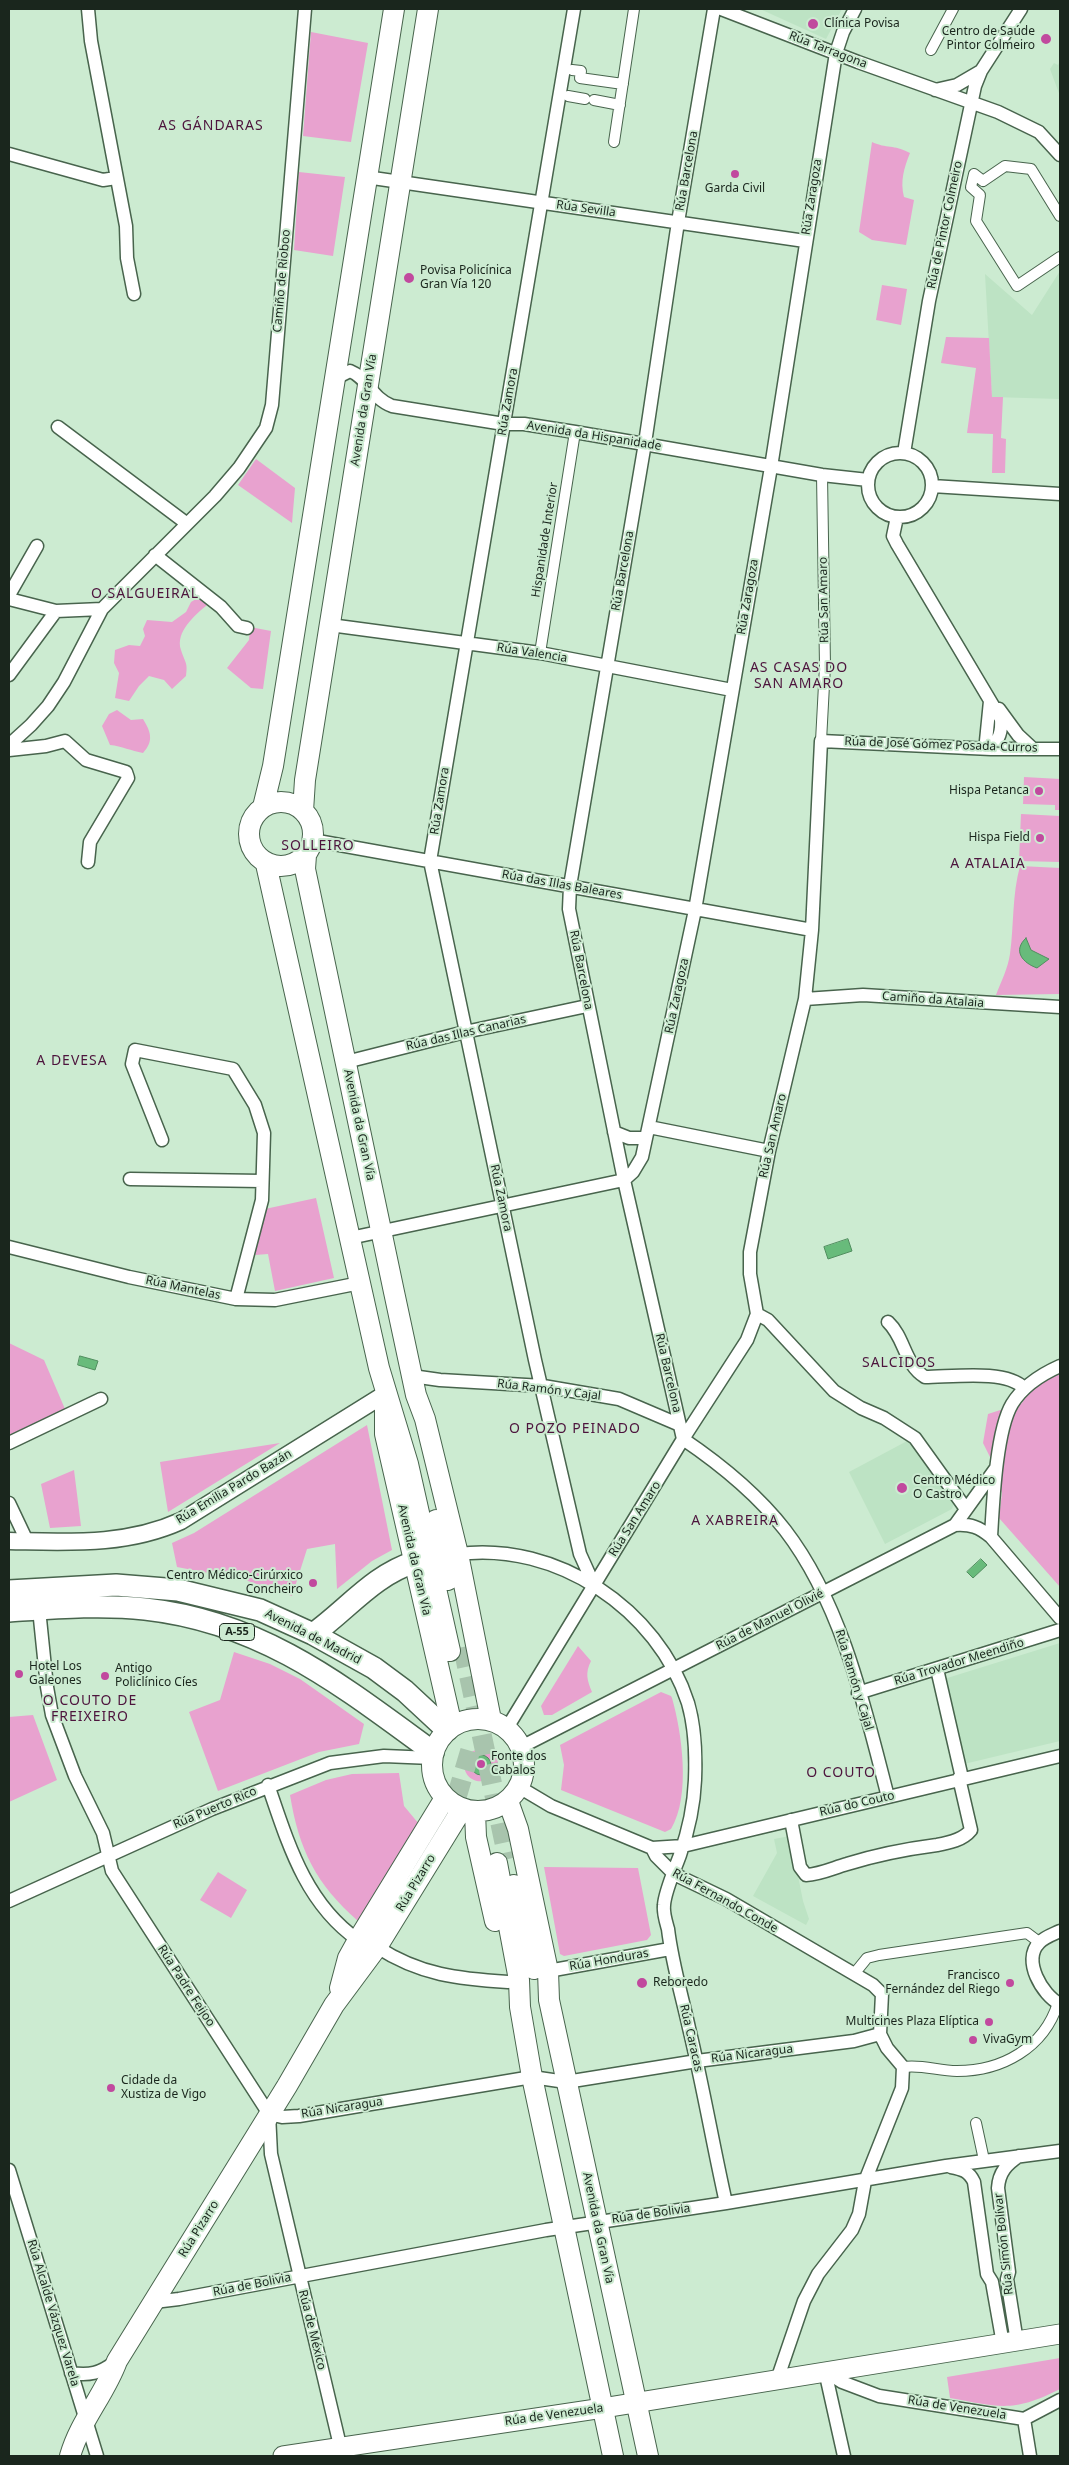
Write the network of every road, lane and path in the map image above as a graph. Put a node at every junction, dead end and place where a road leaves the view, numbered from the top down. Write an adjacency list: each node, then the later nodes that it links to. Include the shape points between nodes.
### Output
1 (88, 9): 25 (street)
2 (305, 9): 46 (street, Camiño de Rioboo, via 272,405 266,428 239,468)
3 (394, 9): 24 (main road, Avenida da Gran Vía)
4 (428, 9): 26 (main road, Avenida da Gran Vía)
5 (574, 9): 27 (street, Rúa Zamora)
6 (634, 9): 16 (street)
7 (714, 9): 29 (street, Rúa Barcelona)
8 (721, 9): 13 (street, Rúa Tarragona)
9 (855, 9): 13 (street, Rúa Zaragoza)
10 (953, 9): 12 (street)
11 (1021, 9): 15 (street, Rúa de Pintor Colmeiro)
12 (931, 50)
13 (836, 52): 17 (street, Rúa Tarragona); 30 (street, Rúa Zaragoza)
14 (572, 70): 16 (street, via 581,71 580,78)
15 (981, 71): 17 (street, via 957,85); 19 (street, Rúa de Pintor Colmeiro)
16 (623, 84): 20 (street)
17 (935, 90): 19 (street, Rúa Tarragona)
18 (568, 96): 20 (street)
19 (972, 102): 23 (street, Rúa Tarragona, via 1031,127); 39 (street, Rúa de Pintor Colmeiro, via 929,301)
20 (620, 105): 21 (street)
21 (614, 142)
22 (9, 154): 25 (street, via 103,180)
23 (1060, 155)
24 (366, 177): 26 (street, Rúa Sevilla); 33 (main road, Avenida da Gran Vía)
25 (116, 178): 32 (street, via 126,226 127,258)
26 (401, 183): 27 (street, Rúa Sevilla); 34 (main road, Avenida da Gran Vía)
27 (540, 203): 29 (street, Rúa Sevilla); 35 (street, Rúa Zamora)
28 (1060, 216): 31 (street, via 1032,169 1005,166 983,181 974,174 971,188 980,195 976,221 1017,286)
29 (678, 222): 30 (street, Rúa Sevilla); 38 (street, Rúa Barcelona)
30 (805, 242): 40 (street, Rúa Zaragoza)
31 (1060, 257)
32 (134, 294)
33 (334, 379): 34 (street, Avenida da Hispanidade, via 350,371); 66 (main road, Avenida da Gran Vía, via 273,766)
34 (368, 387): 35 (street, Avenida da Hispanidade, via 381,402 392,406); 52 (main road, Avenida da Gran Vía)
35 (504, 424): 37 (street, Avenida da Hispanidade); 54 (street, Rúa Zamora)
36 (58, 427): 46 (street)
37 (575, 432): 38 (street, Avenida da Hispanidade); 55 (street, Hispanidade Interior)
38 (644, 443): 40 (street, Avenida da Hispanidade); 56 (street, Rúa Barcelona)
39 (904, 453): 42 (street, via 877,462); 43 (street, via 921,461 927,468)
40 (771, 467): 41 (street, Avenida da Hispanidade); 58 (street, Rúa Zaragoza)
41 (822, 475): 42 (street, Avenida da Hispanidade); 60 (street, Rúa San Amaro, via 825,666)
42 (868, 480): 45 (street, via 868,490 875,504 887,514)
43 (932, 486): 44 (street); 45 (street, via 921,509)
44 (1060, 494)
45 (897, 517): 59 (street, via 894,536 897,544)
46 (186, 523): 48 (street, Camiño de Rioboo)
47 (38, 546): 49 (street)
48 (155, 555): 50 (street, Camiño de Rioboo); 53 (street, via 221,608 238,626)
49 (9, 597): 51 (street)
50 (102, 609): 51 (street); 61 (street, Camiño de Rioboo, via 48,706)
51 (56, 611): 57 (street)
52 (330, 625): 54 (street, Rúa Valencia); 67 (main road, Avenida da Gran Vía)
53 (247, 628)
54 (466, 644): 55 (street, Rúa Valencia); 69 (street, Rúa Zamora)
55 (540, 653): 56 (street, Rúa Valencia)
56 (607, 667): 58 (street, Rúa Valencia); 72 (street, Rúa Barcelona)
57 (9, 675)
58 (732, 690): 73 (street, Rúa Zaragoza)
59 (990, 701): 62 (street); 63 (street, via 986,741)
60 (821, 741): 63 (street, Rúa de José Gómez Posada-Curros); 74 (street, Rúa San Amaro)
61 (9, 745)
62 (1032, 748): 63 (street, Rúa de José Gómez Posada-Curros); 64 (street, Rúa de José Gómez Posada-Curros)
63 (991, 749)
64 (1060, 749)
65 (9, 750): 70 (street, via 65,741 86,760 126,772 128,778 90,842)
66 (263, 807): 67 (main road, via 284,802); 71 (main road, Avenida da Gran Vía, via 251,820 248,837 253,852)
67 (303, 811): 68 (main road, Avenida da Gran Vía, via 311,824)
68 (309, 848): 69 (street, Rúa das Illas Baleares); 71 (main road, via 287,866); 79 (main road, Avenida da Gran Vía, via 304,863)
69 (430, 861): 72 (street, Rúa das Illas Baleares); 78 (street, Rúa Zamora)
70 (88, 862)
71 (266, 864): 89 (main road, Avenida da Gran Vía)
72 (570, 886): 73 (street, Rúa das Illas Baleares); 76 (street, Rúa Barcelona, via 569,909)
73 (695, 910): 74 (street, Rúa das Illas Baleares); 81 (street, Rúa Zaragoza)
74 (812, 930): 75 (street, Rúa San Amaro)
75 (805, 999): 77 (street, Camiño da Atalaia, via 863,995); 83 (street, Rúa San Amaro)
76 (587, 1006): 78 (street, Rúa das Illas Canarias); 80 (street, Rúa Barcelona)
77 (1060, 1008)
78 (465, 1032): 79 (street, Rúa das Illas Canarias); 87 (street, Rúa Zamora)
79 (346, 1062): 88 (main road, Avenida da Gran Vía)
80 (614, 1132): 81 (street, via 629,1138); 85 (street, Rúa Barcelona)
81 (648, 1132): 83 (street); 85 (street, Rúa Zaragoza, via 642,1157)
82 (162, 1140): 86 (street, via 132,1064 135,1050 233,1069 255,1105 264,1133)
83 (769, 1151): 93 (street, Rúa San Amaro, via 750,1252)
84 (130, 1179): 86 (street)
85 (624, 1180): 87 (street); 102 (street, Rúa Barcelona)
86 (262, 1181): 92 (street, via 262,1200)
87 (502, 1204): 88 (street); 97 (street, Rúa Zamora)
88 (382, 1231): 89 (street); 96 (main road, Avenida da Gran Vía)
89 (350, 1238): 91 (main road, Avenida da Gran Vía)
90 (9, 1247): 92 (street, Rúa Mantelas, via 120,1275)
91 (360, 1283): 92 (street, Rúa Mantelas, via 275,1300); 99 (main road, Avenida da Gran Vía)
92 (236, 1299)
93 (757, 1314): 103 (street, Rúa San Amaro, via 748,1340); 107 (street, via 768,1320 834,1391 915,1438)
94 (888, 1322): 98 (street, via 897,1331 916,1372 925,1378 993,1377 1017,1380)
95 (1060, 1366): 98 (street)
96 (412, 1376): 97 (street, Rúa Ramón y Cajal); 100 (main road, Avenida da Gran Vía)
97 (543, 1386): 102 (street, Rúa Ramón y Cajal, via 619,1399); 114 (street, Rúa Zamora, via 580,1554)
98 (1024, 1388): 105 (street, via 1011,1404)
99 (385, 1394): 100 (main road, Avenida da Gran Vía, via 399,1430 457,1649 415,1422); 111 (street, Rúa Emilia Pardo Bazán, via 180,1522 161,1530 120,1539); 113 (main road, Avenida da Gran Vía, via 385,1434)
100 (416, 1395): 112 (main road, Avenida da Gran Vía, via 426,1419)
101 (101, 1399): 104 (street)
102 (680, 1424): 103 (street, Rúa Barcelona)
103 (684, 1439): 114 (street, Rúa San Amaro); 116 (street, Rúa Ramón y Cajal, via 738,1480 785,1530)
104 (9, 1443)
105 (996, 1468): 107 (street); 109 (street)
106 (9, 1503): 111 (street)
107 (966, 1509): 108 (street)
108 (956, 1525): 109 (street, via 969,1524); 116 (street, Rúa de Manuel Olivié)
109 (991, 1537): 119 (street)
110 (9, 1540): 111 (street, Rúa Emilia Pardo Bazán)
111 (26, 1541)
112 (458, 1554): 114 (street, Rúa Caracas, via 491,1553 540,1560); 125 (main road, Avenida da Gran Vía)
113 (415, 1562): 121 (highway, via 369,1586); 126 (main road, Avenida da Gran Vía)
114 (594, 1585): 122 (street, Rúa Caracas, via 638,1620); 125 (street, Rúa San Amaro, via 545,1668)
115 (9, 1590): 121 (highway, Avenida de Madrid / A-55, via 116,1585 178,1590 260,1610)
116 (823, 1593): 122 (street, Rúa de Manuel Olivié); 124 (street, Rúa Ramón y Cajal, via 845,1643)
117 (39, 1609): 118 (highway, Avenida de Madrid / A-55); 128 (highway, Avenida de Madrid / A-55, via 146,1609 249,1636 275,1646 343,1686); 139 (street, Rúa Padre Feijoo, via 46,1688 52,1715 76,1776 104,1833)
118 (9, 1611)
119 (1060, 1618)
120 (1060, 1630): 123 (street, Rúa Trovador Meendiño)
121 (313, 1634): 126 (highway, Avenida de Madrid / A-55, via 374,1668)
122 (674, 1669): 127 (street, Rúa de Manuel Olivié); 137 (street, Rúa Caracas, via 688,1704 696,1753 694,1793)
123 (938, 1669): 124 (street, Rúa Trovador Meendiño); 130 (street)
124 (858, 1692): 133 (street, Rúa Ramón y Cajal)
125 (499, 1724): 126 (main road, via 471,1719); 127 (main road)
126 (450, 1728): 128 (main road)
127 (522, 1747): 132 (main road, via 524,1774)
128 (432, 1755): 131 (street, Rúa Puerto Rico, via 384,1756 330,1763); 134 (main road, via 434,1780)
129 (1060, 1756): 130 (street, Rúa do Couto)
130 (961, 1778): 133 (street, Rúa do Couto); 136 (street, via 970,1830 967,1835 945,1844 898,1850 806,1875 800,1868)
131 (268, 1785): 139 (street, Rúa Puerto Rico); 144 (street, via 286,1841 299,1869 323,1906)
132 (514, 1794): 135 (main road, via 498,1808); 138 (street, Rúa Fernando Conde); 149 (main road, Avenida da Gran Vía, via 518,1829)
133 (888, 1797): 136 (street, Rúa do Couto)
134 (445, 1798): 135 (main road); 144 (main road, Rúa Pizarro)
135 (469, 1810): 146 (main road, Rúa Pizarro); 151 (main road, Avenida da Gran Vía)
136 (791, 1820): 137 (street, Rúa do Couto)
137 (683, 1846): 138 (street, Rúa do Couto); 140 (street, Rúa Caracas)
138 (652, 1848): 140 (street, Rúa Fernando Conde)
139 (107, 1854): 141 (street, Rúa Puerto Rico); 161 (street, Rúa Padre Feijoo, via 114,1874)
140 (674, 1874): 147 (street, Rúa Caracas, via 664,1905); 150 (street, Rúa Fernando Conde, via 726,1899)
141 (9, 1900)
142 (383, 1916): 148 (main road, Rúa Pizarro, via 355,1961)
143 (1060, 1931): 145 (street)
144 (358, 1940): 148 (main road, Rúa Pizarro, via 348,1958)
145 (1040, 1942): 150 (street, via 1027,1932 879,1955 867,1958); 153 (street, via 1035,1949 1033,1966 1048,1993)
146 (377, 1947): 151 (street, via 397,1960 431,1972 456,1978); 154 (main road, Rúa Pizarro)
147 (670, 1949): 149 (street, Rúa Honduras); 157 (street, Rúa Caracas)
148 (347, 1968): 154 (main road, Rúa Pizarro)
149 (548, 1971): 152 (main road, Avenida da Gran Vía)
150 (854, 1974): 156 (street, Rúa Fernando Conde, via 880,1989)
151 (508, 1982): 155 (main road, Avenida da Gran Vía)
152 (548, 2000): 155 (main road, Avenida da Gran Vía, via 536,1975 502,1861 520,1980); 160 (main road, Avenida da Gran Vía)
153 (1059, 2003): 158 (street, via 1048,2025 1032,2045 1000,2064 956,2071 916,2065)
154 (334, 2005): 161 (main road, Rúa Pizarro)
155 (520, 2007): 159 (main road, Avenida da Gran Vía)
156 (880, 2034): 157 (street, Rúa Nicaragua, via 854,2041); 158 (street, via 886,2048)
157 (697, 2062): 160 (street, Rúa Nicaragua); 169 (street, Rúa Caracas)
158 (903, 2067): 168 (street, via 902,2088)
159 (532, 2077): 160 (street, Rúa Nicaragua); 161 (street, Rúa Nicaragua, via 298,2116); 171 (main road, Avenida da Gran Vía)
160 (566, 2082): 170 (main road, Avenida da Gran Vía)
161 (269, 2114): 172 (street, Rúa de México, via 271,2154); 173 (main road, Rúa Pizarro)
162 (976, 2123): 165 (street)
163 (1060, 2150): 164 (street, Rúa de Bolivia)
164 (1022, 2155): 165 (street, Rúa de Bolivia); 175 (street, Rúa Simón Bolívar, via 1004,2168 998,2178 1009,2272 1006,2279)
165 (984, 2160): 166 (street, Rúa de Bolivia)
166 (946, 2166): 168 (street, Rúa de Bolivia); 175 (street, Rúa Simón Bolívar, via 962,2169 974,2182 987,2274)
167 (9, 2170): 178 (street, Rúa Alcalde Vázquez Varela)
168 (865, 2181): 169 (street, Rúa de Bolivia); 179 (street, via 859,2214 852,2230 818,2274 804,2301)
169 (726, 2203): 170 (street, Rúa de Bolivia)
170 (596, 2222): 171 (street, Rúa de Bolivia); 181 (main road, Avenida da Gran Vía)
171 (564, 2227): 172 (street, Rúa de Bolivia); 182 (main road, Avenida da Gran Vía)
172 (298, 2276): 173 (street, Rúa de Bolivia); 185 (street, Rúa de México)
173 (154, 2302): 176 (main road, Rúa Pizarro)
174 (1060, 2334): 175 (main road, Rúa de Venezuela)
175 (1010, 2343): 177 (main road, Rúa de Venezuela)
176 (117, 2361): 178 (street, via 101,2372); 184 (main road, Rúa Pizarro)
177 (825, 2371): 179 (main road, Rúa de Venezuela); 183 (street, Rúa de Venezuela, via 842,2382 879,2396); 191 (street)
178 (71, 2373): 184 (street, Rúa Alcalde Vázquez Varela)
179 (778, 2380): 181 (main road, Rúa de Venezuela)
180 (1060, 2400): 183 (street, Rúa de Venezuela)
181 (635, 2403): 182 (main road, Rúa de Venezuela); 190 (main road, Avenida da Gran Vía)
182 (603, 2408): 185 (main road, Rúa de Venezuela); 189 (main road, Avenida da Gran Vía)
183 (1024, 2418): 192 (street)
184 (85, 2419): 186 (main road, Rúa Pizarro); 187 (street, Rúa Alcalde Vázquez Varela)
185 (342, 2452): 188 (main road, Rúa de Venezuela)
186 (70, 2456)
187 (97, 2456)
188 (283, 2456)
189 (613, 2456)
190 (648, 2456)
191 (844, 2456)
192 (1030, 2456)

